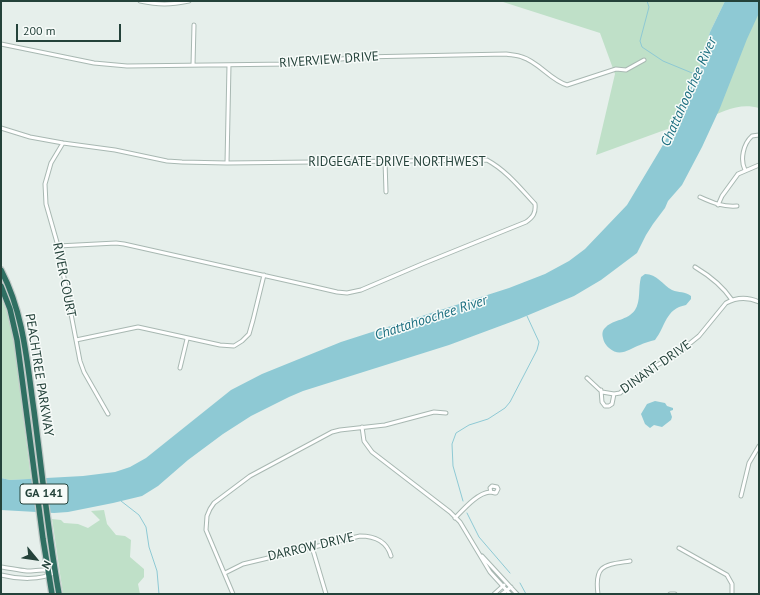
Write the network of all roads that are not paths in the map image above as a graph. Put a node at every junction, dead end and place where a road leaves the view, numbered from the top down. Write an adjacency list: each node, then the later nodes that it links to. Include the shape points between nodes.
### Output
1 (140, 1): 2 (street, via 173,5)
2 (189, 1)
3 (194, 25): 6 (street)
4 (1, 44): 6 (street, RIVERVIEW DRIVE, via 70,59 114,65)
5 (644, 60): 7 (street, RIVERVIEW DRIVE, via 626,70 616,69 567,85 560,83 534,63 522,57 506,54 372,57 289,64)
6 (193, 65): 7 (street, RIVERVIEW DRIVE)
7 (229, 65): 12 (street)
8 (1, 128): 10 (street, RIDGEGATE DRIVE NORTHWEST)
9 (759, 135): 14 (street, via 752,136 747,142 742,160)
10 (63, 143): 12 (street, RIDGEGATE DRIVE NORTHWEST, via 167,161); 19 (street, RIVER COURT, via 51,163 46,184 46,204)
11 (385, 161): 12 (street, RIDGEGATE DRIVE NORTHWEST); 15 (street); 22 (street, RIDGEGATE DRIVE NORTHWEST, via 487,160 499,166 536,208 533,216 526,222 361,290 337,292)
12 (227, 163)
13 (759, 165): 14 (street)
14 (745, 170): 17 (street, via 730,183)
15 (386, 192)
16 (700, 197): 17 (street)
17 (718, 205): 18 (street)
18 (737, 206)
19 (58, 246): 22 (street, RIDGEGATE DRIVE NORTHWEST, via 116,243); 27 (street, RIVER COURT)
20 (695, 267): 24 (street, via 718,282)
21 (1, 270): 47 (highway, PEACHTREE PARKWAY / GA 141, via 22,325)
22 (264, 275): 26 (street, via 249,334 242,341 234,346 220,346)
23 (1, 286): 46 (highway, PEACHTREE PARKWAY / GA 141, via 10,309 17,340)
24 (732, 300): 25 (street, via 740,298); 31 (street, DINANT DRIVE, via 726,303 699,336 685,348 645,371 620,393)
25 (759, 302)
26 (187, 338): 27 (street, via 138,327); 28 (street)
27 (76, 340): 33 (street, RIVER COURT, via 84,372)
28 (180, 368)
29 (587, 378): 30 (street, DINANT DRIVE)
30 (601, 390): 31 (street, DINANT DRIVE); 31 (street, via 605,406 612,404)
31 (614, 394)
32 (446, 413): 34 (street, via 434,412 391,424)
33 (108, 414)
34 (362, 427): 38 (street, via 364,441 372,452); 48 (street, via 324,435 250,476 214,503 207,516 206,530)
35 (759, 446): 37 (street, via 749,463)
36 (491, 492): 38 (street, via 470,503)
37 (741, 496)
38 (455, 518): 41 (street)
39 (312, 547): 42 (street, DARROW DRIVE, via 355,536 365,536 387,546); 48 (street, DARROW DRIVE, via 243,564); 59 (street)
40 (679, 548): 67 (street, via 727,575 732,584)
41 (480, 554): 52 (street); 53 (street, via 490,572)
42 (391, 556)
43 (630, 560): 64 (street, via 603,568 597,577)
44 (1, 566): 45 (street)
45 (16, 569): 46 (street); 51 (street)
46 (48, 569): 47 (street); 50 (highway, GA 141)
47 (55, 572): 50 (street); 57 (highway, GA 141)
48 (225, 573): 58 (street)
49 (1, 575): 51 (street)
50 (49, 576): 51 (street); 56 (highway, GA 141)
51 (15, 577)
52 (507, 583): 53 (street); 54 (street)
53 (503, 586): 55 (street); 60 (street)
54 (511, 587): 55 (street); 63 (street)
55 (506, 590): 61 (street); 62 (street)
56 (52, 594)
57 (59, 594)
58 (233, 594)
59 (326, 594)
60 (494, 594)
61 (502, 594)
62 (510, 594)
63 (517, 594)
64 (598, 594)
65 (670, 594): 66 (street)
66 (675, 594)
67 (732, 594)

